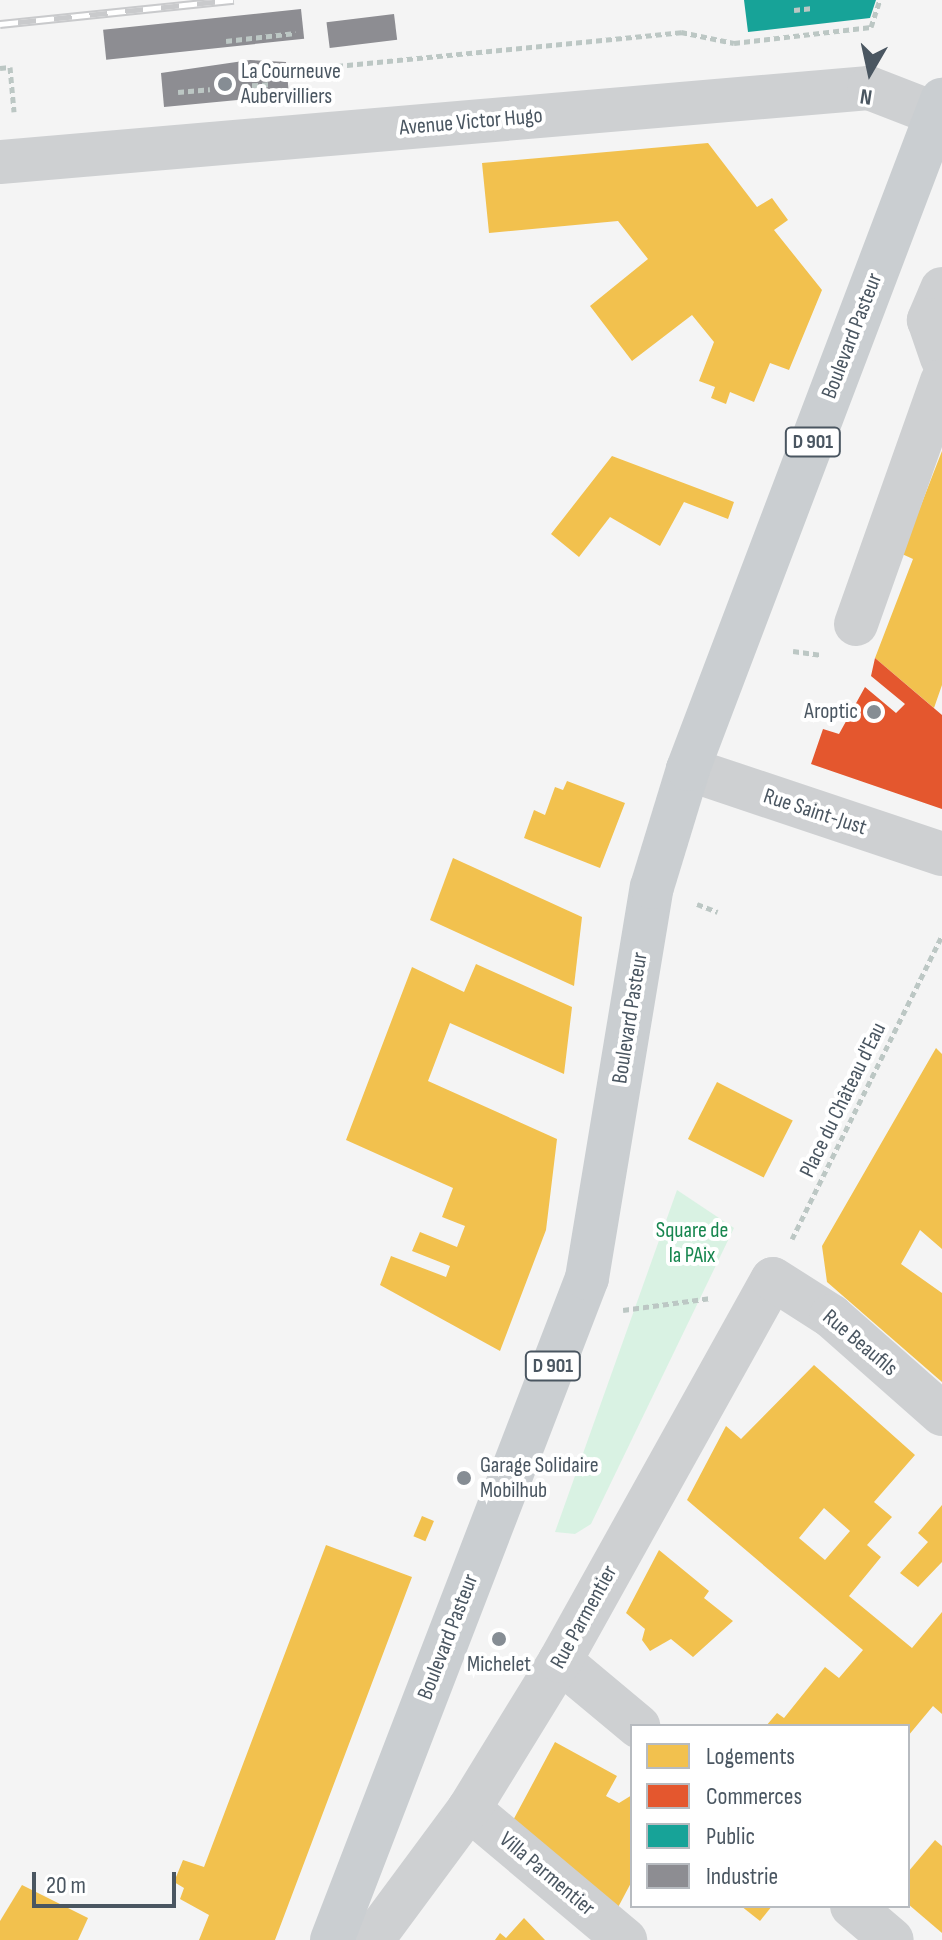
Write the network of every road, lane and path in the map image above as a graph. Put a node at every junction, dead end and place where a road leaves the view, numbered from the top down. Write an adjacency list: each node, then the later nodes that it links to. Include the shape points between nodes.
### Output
1 (880, 0): 7 (path, via 871,27 734,43 681,32 337,66)
2 (813, 8): 3 (path)
3 (794, 10)
4 (296, 33): 5 (path)
5 (226, 41)
6 (0, 68): 13 (path, via 10,67)
7 (338, 81)
8 (272, 84): 9 (path)
9 (242, 86)
10 (210, 89): 11 (path)
11 (178, 92)
12 (939, 107): 14 (street, Avenue Victor Hugo, via 869,88); 20 (main road, Boulevard Pasteur / D 901)
13 (14, 112)
14 (0, 162)
15 (942, 289): 16 (street, via 929,320)
16 (942, 358)
17 (942, 381): 18 (street)
18 (844, 640): 19 (path)
19 (793, 651)
20 (688, 769): 21 (street, Rue Saint-Just); 24 (main road, Boulevard Pasteur / D 901, via 652,887)
21 (942, 854)
22 (942, 935): 23 (path, Place du Château d'Eau)
23 (773, 1279): 25 (street, Rue Parmentier); 26 (street, Rue Beaufils, via 831,1316)
24 (579, 1298): 25 (path, via 612,1312 706,1296); 31 (main road, Boulevard Pasteur / D 901)
25 (752, 1317): 27 (street, Rue Parmentier)
26 (942, 1414)
27 (560, 1661): 28 (street); 29 (street, Rue Parmentier)
28 (636, 1724)
29 (469, 1809): 32 (street, Rue Parmentier); 33 (street, Villa Parmentier)
30 (854, 1908): 34 (street)
31 (332, 1940)
32 (372, 1940)
33 (625, 1940)
34 (892, 1940)

